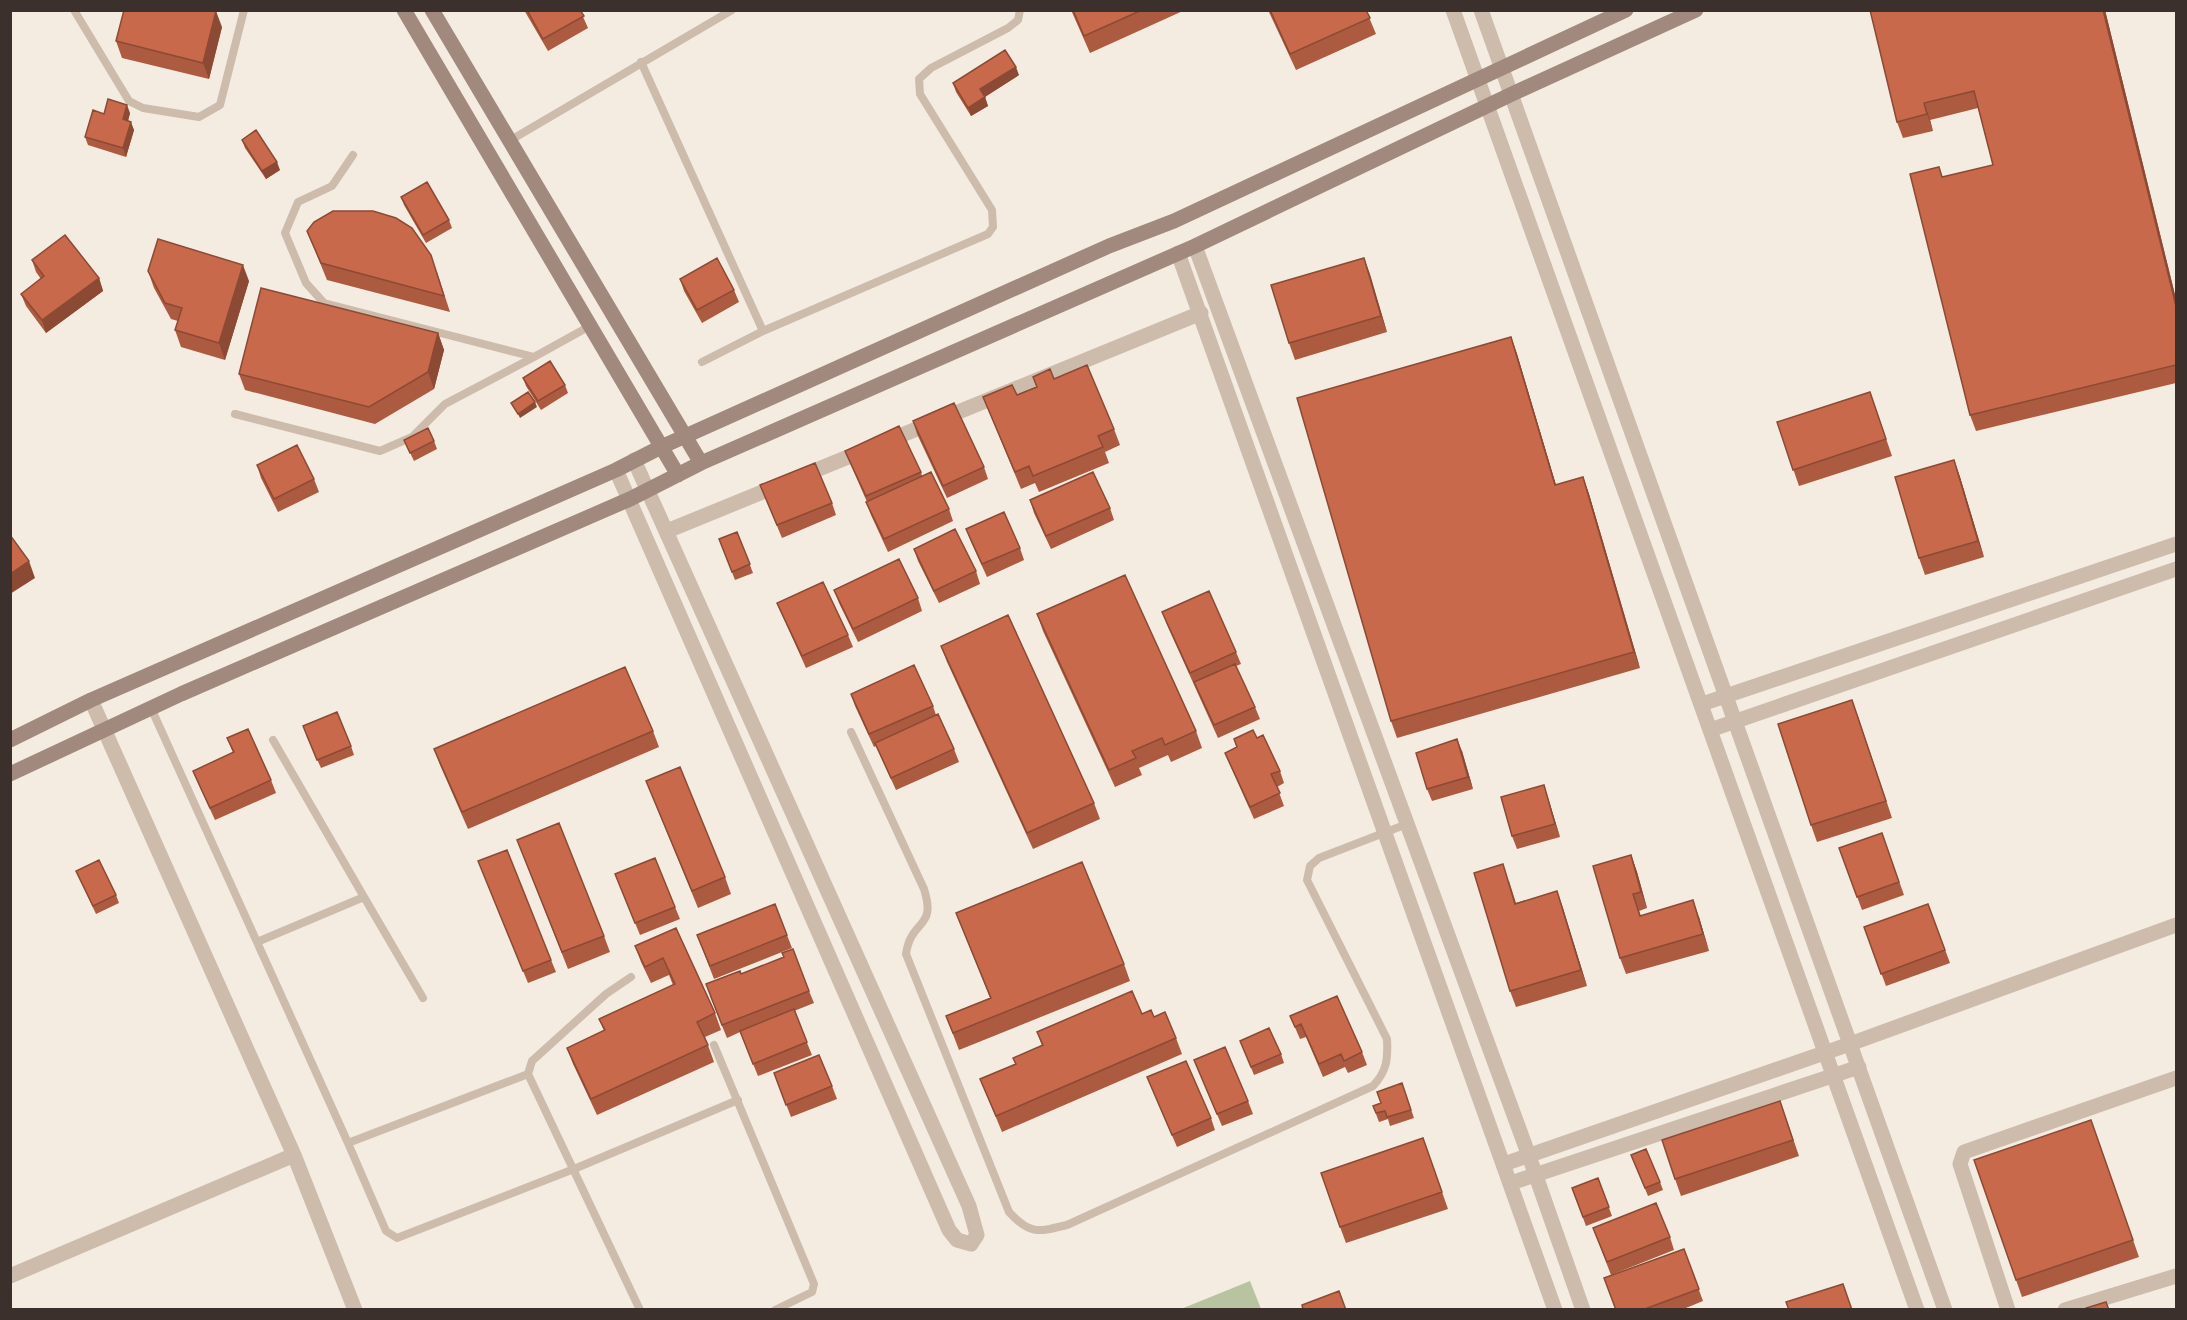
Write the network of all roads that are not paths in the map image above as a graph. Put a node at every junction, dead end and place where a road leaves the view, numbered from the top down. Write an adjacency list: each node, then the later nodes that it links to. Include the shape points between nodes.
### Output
1 (74, 10): 2 (lane, via 129,101 143,108 199,117 220,105)
2 (244, 10)
3 (404, 10): 21 (street)
4 (432, 10): 16 (street)
5 (732, 10): 11 (lane)
6 (1020, 10): 22 (lane, via 1017,20 1008,28 931,68 919,79 920,94 992,210 993,227 988,234)
7 (1453, 10): 13 (street)
8 (1481, 10): 12 (street)
9 (1626, 10): 12 (street)
10 (1696, 10): 14 (street)
11 (641, 62): 16 (lane); 22 (lane)
12 (1501, 68): 13 (street); 14 (street)
13 (1476, 78): 15 (street); 26 (street, via 1174,221 1109,246)
14 (1512, 94): 15 (street); 37 (street)
15 (1486, 106): 18 (street); 39 (street)
16 (510, 141): 26 (street)
17 (353, 155): 23 (lane, via 332,186 298,202 289,219 285,237 314,294 324,303)
18 (1195, 246): 19 (street); 48 (street)
19 (1178, 253): 20 (street); 29 (street)
20 (1202, 314): 34 (street); 49 (street)
21 (590, 326): 23 (lane); 27 (street)
22 (763, 331): 24 (lane)
23 (534, 357): 25 (lane, via 445,404 412,437 380,451)
24 (702, 362)
25 (236, 414)
26 (685, 436): 27 (street); 29 (street)
27 (661, 447): 28 (street); 31 (street)
28 (634, 460): 30 (street); 32 (street)
29 (701, 464): 31 (street)
30 (616, 470): 33 (street); 38 (street)
31 (678, 475): 32 (street)
32 (649, 490): 33 (street); 34 (street)
33 (630, 499): 34 (street, via 948,1230 957,1240 971,1244 977,1235 969,1206); 40 (street)
34 (667, 531)
35 (2176, 544): 37 (street)
36 (2176, 569): 41 (street)
37 (1727, 696): 39 (street); 41 (street)
38 (91, 700): 42 (street); 45 (street)
39 (1702, 704): 43 (street)
40 (151, 708): 42 (street); 52 (lane)
41 (1735, 721): 43 (street); 55 (street)
42 (105, 730): 47 (street); 64 (street)
43 (1710, 730): 57 (street)
44 (851, 732): 49 (lane, via 929,906 928,917 908,942 906,954 1009,1212 1022,1227 1038,1232 1067,1225 1373,1086 1383,1075 1388,1040 1307,880 1310,866 1319,858)
45 (10, 740)
46 (273, 740): 50 (lane)
47 (10, 774)
48 (1407, 824): 49 (lane); 65 (street)
49 (1385, 832): 66 (street)
50 (364, 897): 52 (lane); 54 (lane)
51 (2176, 925): 55 (street)
52 (258, 942): 63 (lane)
53 (631, 977): 59 (lane, via 606,994 532,1061)
54 (423, 998)
55 (1850, 1044): 57 (street); 58 (street)
56 (714, 1045): 62 (lane)
57 (1826, 1053): 60 (street); 65 (street)
58 (1859, 1067): 60 (street); 78 (street)
59 (528, 1074): 63 (lane); 67 (lane)
60 (1834, 1076): 68 (street); 77 (street)
61 (2176, 1078): 79 (street, via 1964,1152 1960,1164)
62 (738, 1100): 67 (lane); 74 (lane, via 814,1284 812,1292)
63 (348, 1143): 67 (lane, via 386,1230 397,1238)
64 (294, 1155): 70 (street); 72 (street)
65 (1529, 1156): 66 (street); 68 (street)
66 (1504, 1164): 69 (street)
67 (574, 1169): 73 (lane)
68 (1536, 1175): 69 (street); 76 (street)
69 (1511, 1183): 75 (street)
70 (10, 1276)
71 (2176, 1276): 80 (street)
72 (355, 1310)
73 (640, 1310)
74 (775, 1310)
75 (1555, 1310)
76 (1583, 1310)
77 (1917, 1310)
78 (1946, 1310)
79 (2008, 1310)
80 (2065, 1310)

